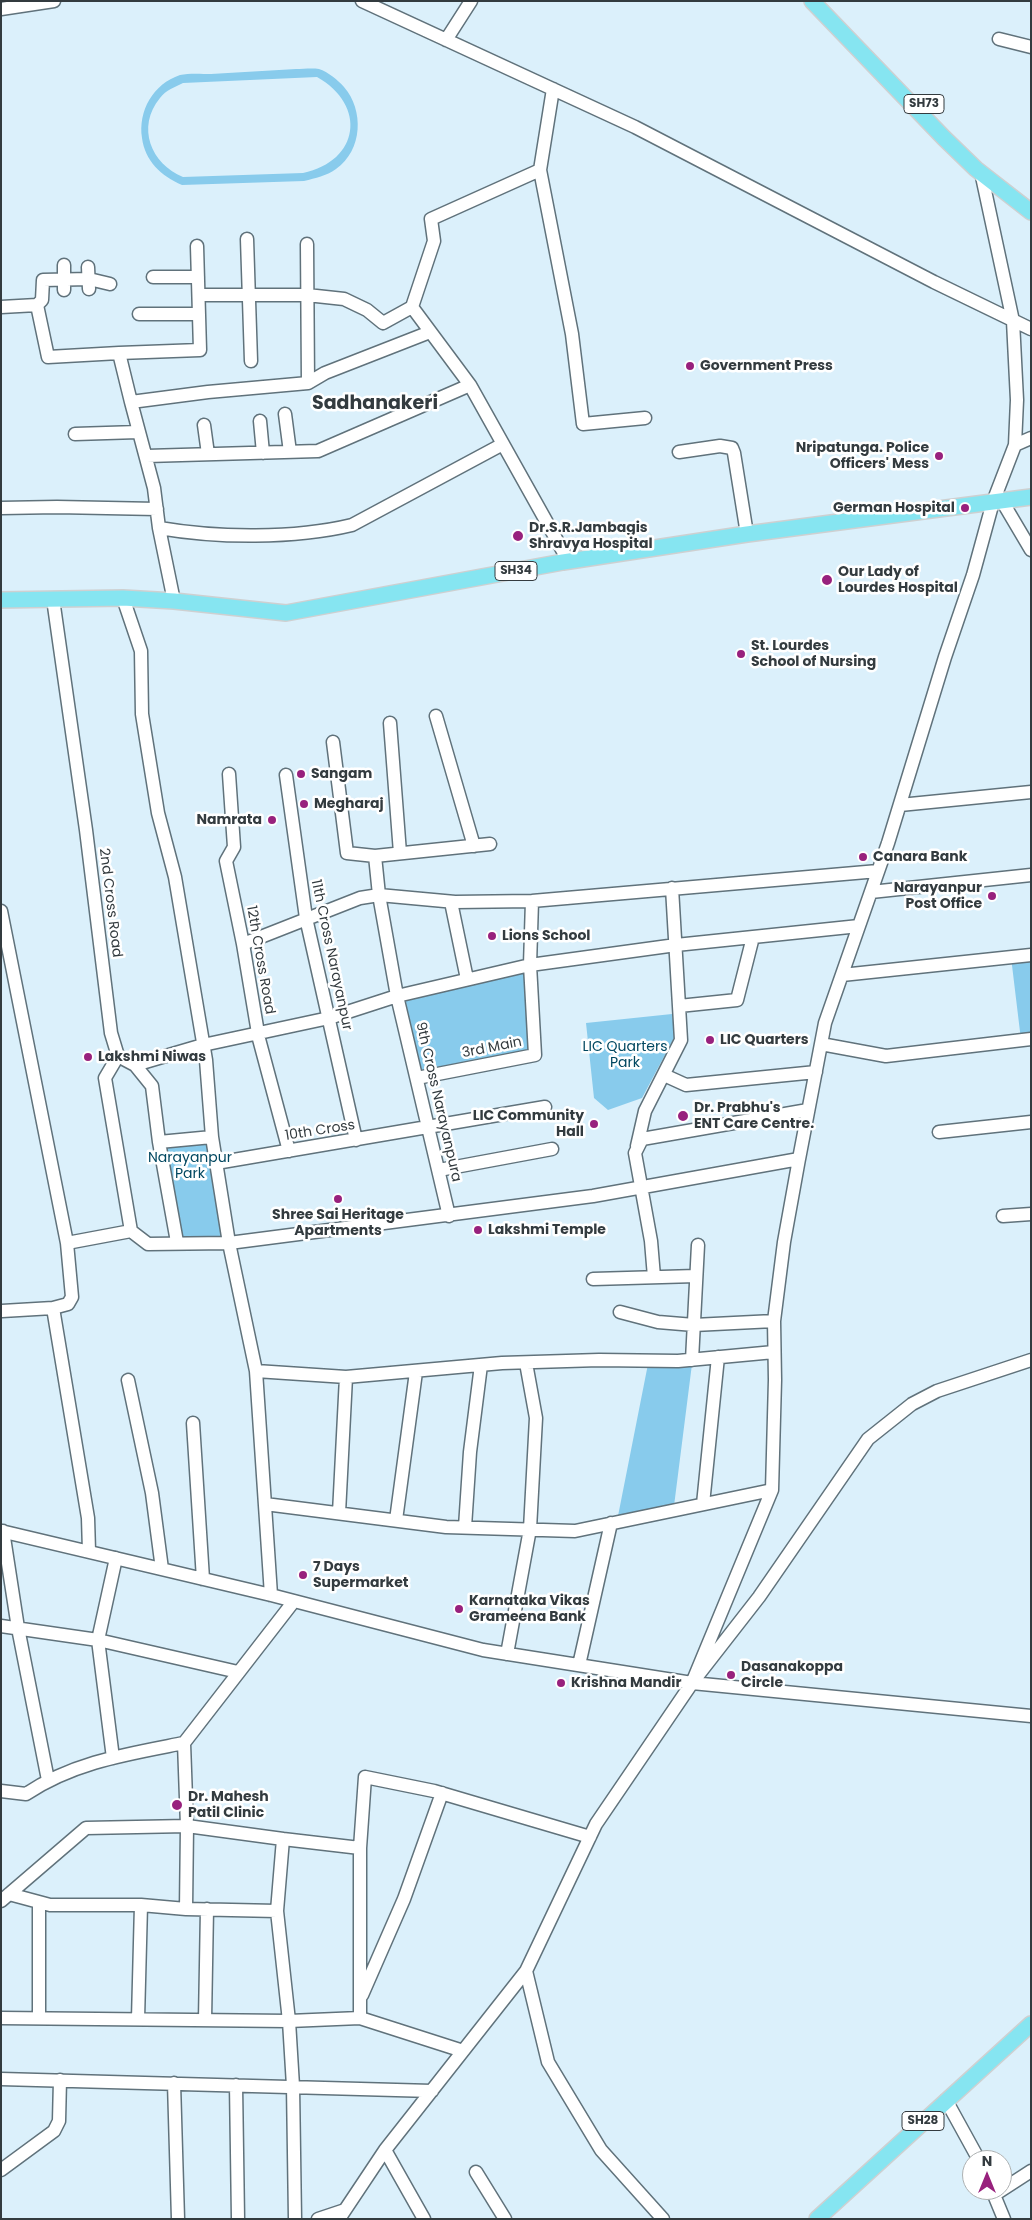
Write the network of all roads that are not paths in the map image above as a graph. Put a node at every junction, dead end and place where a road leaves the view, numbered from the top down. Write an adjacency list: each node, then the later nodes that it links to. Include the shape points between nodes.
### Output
1 (54, 1): 6 (street)
2 (362, 1): 8 (street)
3 (471, 1): 8 (street)
4 (812, 1): 12 (main road)
5 (825, 1): 13 (main road, SH73, via 949,131)
6 (1, 9)
7 (999, 39): 9 (street)
8 (446, 40): 10 (street)
9 (1031, 47)
10 (553, 90): 11 (street); 31 (street, via 635,127)
11 (540, 170): 28 (street, via 431,220 434,241); 40 (street, via 572,334 583,424)
12 (981, 172): 14 (main road); 31 (street)
13 (1031, 199)
14 (1031, 212)
15 (247, 238): 24 (street)
16 (307, 244): 25 (street)
17 (197, 246): 20 (street)
18 (64, 265): 22 (street)
19 (153, 277): 20 (street)
20 (198, 277): 23 (street)
21 (110, 284): 22 (street, via 89,279)
22 (64, 285): 26 (street, via 43,280 42,300)
23 (198, 295): 24 (street); 30 (street)
24 (249, 295): 25 (street); 35 (street)
25 (307, 295): 28 (street, via 344,299 367,310 383,323); 36 (street)
26 (37, 306): 27 (street); 34 (street, via 48,357)
27 (1, 307)
28 (412, 307): 33 (street)
29 (139, 314): 30 (street)
30 (199, 314): 34 (street, via 200,350)
31 (1013, 321): 32 (street); 47 (street, via 1017,400)
32 (1031, 329)
33 (430, 332): 36 (street, via 325,373); 37 (street)
34 (119, 353): 38 (street)
35 (251, 361)
36 (308, 383): 38 (street)
37 (470, 385): 46 (street); 48 (street, via 318,451)
38 (131, 402): 43 (street)
39 (285, 414): 48 (street)
40 (645, 418)
41 (260, 420): 50 (street)
42 (204, 426): 51 (street)
43 (138, 432): 44 (street); 52 (street)
44 (75, 434)
45 (1031, 438): 47 (street)
46 (504, 444): 57 (street, via 352,525 337,529 280,535 188,533); 60 (street)
47 (1015, 445): 54 (street)
48 (290, 452): 50 (street)
49 (678, 452): 58 (street, via 720,446 732,448)
50 (263, 453): 51 (street)
51 (208, 454): 52 (street)
52 (146, 456): 56 (street)
53 (1031, 497): 54 (main road, SH34)
54 (998, 501): 58 (main road, SH34); 59 (street); 71 (street, via 945,657)
55 (1, 508): 56 (street)
56 (157, 509): 57 (street)
57 (159, 528): 64 (street)
58 (747, 534): 60 (main road, SH34)
59 (1031, 550)
60 (569, 562): 64 (main road, SH34, via 286,613)
61 (123, 598): 62 (main road, SH34); 64 (main road, SH34); 99 (street, via 141,651 142,714 158,813 175,877)
62 (53, 599): 63 (main road, SH34); 100 (street, 2nd Cross Road, via 111,1033)
63 (1, 600)
64 (174, 601)
65 (436, 716): 73 (street)
66 (390, 723): 74 (street)
67 (333, 742): 75 (street, via 347,853)
68 (229, 774): 87 (street, 12th Cross Road, via 234,847 226,861)
69 (286, 775): 84 (street, 11th Cross Narayanpur)
70 (1031, 792): 71 (street)
71 (900, 805): 76 (street)
72 (490, 844): 73 (street)
73 (474, 846): 74 (street)
74 (400, 853): 75 (street)
75 (374, 856): 80 (street, 9th Cross Narayanpura)
76 (878, 871): 78 (street); 79 (street)
77 (1031, 875): 79 (street)
78 (672, 888): 81 (street); 88 (street)
79 (871, 892): 85 (street)
80 (379, 895): 82 (street); 84 (street, via 360,898); 93 (street, 9th Cross Narayanpura)
81 (532, 901): 82 (street); 90 (street)
82 (452, 902): 92 (street)
83 (1, 911): 125 (street)
84 (306, 918): 87 (street); 95 (street, 11th Cross Narayanpur)
85 (859, 926): 86 (street); 91 (street)
86 (753, 937): 88 (street); 94 (street, via 737,1000)
87 (243, 944): 96 (street, 12th Cross Road)
88 (676, 945): 90 (street); 94 (street)
89 (1031, 955): 91 (street)
90 (530, 964): 92 (street); 104 (street, 3rd Main, via 535,1055)
91 (842, 975): 98 (street)
92 (466, 979): 93 (street)
93 (397, 996): 95 (street); 104 (street, 9th Cross Narayanpura)
94 (679, 1006): 103 (street, via 681,1040)
95 (328, 1018): 96 (street); 111 (street, 11th Cross Narayanpur)
96 (258, 1034): 99 (street); 114 (street, 12th Cross Road)
97 (1031, 1039): 98 (street, via 886,1056)
98 (821, 1044): 102 (street)
99 (203, 1045): 101 (street); 110 (street)
100 (118, 1056): 101 (street); 123 (street, via 104,1078)
101 (135, 1065): 112 (street, via 152,1086)
102 (816, 1072): 103 (street, via 686,1085); 106 (street)
103 (664, 1075): 115 (street, via 645,1111)
104 (417, 1078): 108 (street, 9th Cross Narayanpura)
105 (545, 1107): 108 (street, 10th Cross)
106 (808, 1110): 115 (street, via 658,1135 642,1139); 116 (street)
107 (1031, 1122): 109 (street)
108 (428, 1128): 111 (street, 10th Cross); 118 (street, 9th Cross Narayanpura)
109 (939, 1132)
110 (212, 1137): 112 (street); 117 (street)
111 (356, 1140): 114 (street, 10th Cross)
112 (159, 1142): 124 (street)
113 (552, 1149): 118 (street)
114 (289, 1151): 117 (street, 10th Cross)
115 (635, 1153): 119 (street)
116 (799, 1159): 119 (street); 135 (street)
117 (216, 1163): 126 (street)
118 (439, 1170): 121 (street, 9th Cross Narayanpura)
119 (642, 1188): 121 (street); 129 (street)
120 (1031, 1214): 122 (street)
121 (450, 1216): 126 (street)
122 (1003, 1216)
123 (131, 1231): 124 (street, via 148,1244); 125 (street)
124 (177, 1242): 126 (street)
125 (67, 1243): 132 (street, via 72,1297 68,1304)
126 (229, 1243): 143 (street)
127 (698, 1245): 128 (street)
128 (696, 1276): 129 (street); 136 (street)
129 (654, 1277): 130 (street)
130 (594, 1278)
131 (1, 1307): 133 (street)
132 (53, 1308): 133 (street); 157 (street, via 88,1518)
133 (2, 1311)
134 (620, 1312): 136 (street, via 658,1322)
135 (774, 1321): 136 (street); 137 (street)
136 (694, 1325): 139 (street)
137 (774, 1352): 138 (street); 148 (street)
138 (718, 1357): 139 (street); 150 (street)
139 (692, 1360): 141 (street)
140 (1031, 1360): 169 (street, via 937,1391 912,1404 868,1439 759,1598)
141 (526, 1363): 142 (street); 155 (street, via 536,1418)
142 (481, 1365): 144 (street); 154 (street)
143 (256, 1371): 145 (street); 149 (street)
144 (416, 1372): 145 (street); 152 (street)
145 (346, 1377): 151 (street)
146 (128, 1380): 159 (street, via 152,1493)
147 (193, 1423): 160 (street)
148 (772, 1490): 150 (street); 169 (street)
149 (265, 1504): 151 (street); 161 (street)
150 (703, 1504): 153 (street)
151 (339, 1513): 152 (street)
152 (396, 1520): 154 (street)
153 (611, 1523): 155 (street, via 575,1531); 167 (street)
154 (465, 1527): 155 (street)
155 (530, 1529): 166 (street)
156 (2, 1531): 157 (street); 164 (street)
157 (89, 1551): 158 (street)
158 (116, 1558): 159 (street); 165 (street)
159 (162, 1569): 160 (street)
160 (203, 1579): 161 (street)
161 (271, 1595): 162 (street)
162 (294, 1601): 166 (street); 168 (street)
163 (1, 1626): 164 (street)
164 (18, 1628): 165 (street); 173 (street)
165 (98, 1640): 168 (street); 172 (street)
166 (507, 1654): 167 (street)
167 (579, 1665): 169 (street)
168 (238, 1672): 171 (street)
169 (692, 1683): 170 (street); 177 (street)
170 (1031, 1716)
171 (184, 1743): 172 (street); 176 (street)
172 (113, 1758): 173 (street)
173 (48, 1780): 174 (street, via 26,1794)
174 (1, 1791)
175 (442, 1793): 177 (street); 179 (street, via 365,1777); 187 (street, via 404,1899)
176 (187, 1826): 178 (street); 180 (street, via 86,1828); 183 (street)
177 (590, 1837): 186 (street)
178 (283, 1839): 179 (street); 185 (street)
179 (360, 1848): 187 (street)
180 (5, 1897): 181 (street)
181 (39, 1903): 182 (street); 189 (street)
182 (140, 1905): 183 (street); 191 (street)
183 (186, 1909): 184 (street)
184 (207, 1909): 185 (street); 192 (street)
185 (277, 1910): 193 (street)
186 (526, 1971): 195 (street); 218 (street, via 548,2062 601,2150)
187 (360, 2000): 190 (street)
188 (1, 2018): 189 (street)
189 (39, 2018): 191 (street)
190 (360, 2018): 193 (street); 195 (street)
191 (138, 2019): 192 (street)
192 (205, 2020): 193 (street)
193 (289, 2021): 200 (street)
194 (1029, 2032): 202 (main road, SH28)
195 (463, 2051): 201 (street)
196 (1, 2079): 197 (street)
197 (60, 2080): 198 (street); 205 (street, via 59,2121 54,2131)
198 (174, 2083): 199 (street); 212 (street)
199 (236, 2084): 200 (street); 213 (street)
200 (293, 2086): 201 (street); 214 (street)
201 (432, 2091): 203 (street)
202 (946, 2100): 204 (street); 211 (main road, SH28)
203 (386, 2150): 210 (street); 216 (street)
204 (974, 2150)
205 (1, 2170)
206 (1031, 2171): 208 (street)
207 (476, 2172): 217 (street)
208 (1012, 2182)
209 (996, 2200): 219 (street)
210 (342, 2214): 215 (street)
211 (823, 2217)
212 (178, 2219)
213 (238, 2219)
214 (295, 2219)
215 (318, 2219)
216 (424, 2219)
217 (505, 2219)
218 (663, 2219)
219 (1004, 2219)

